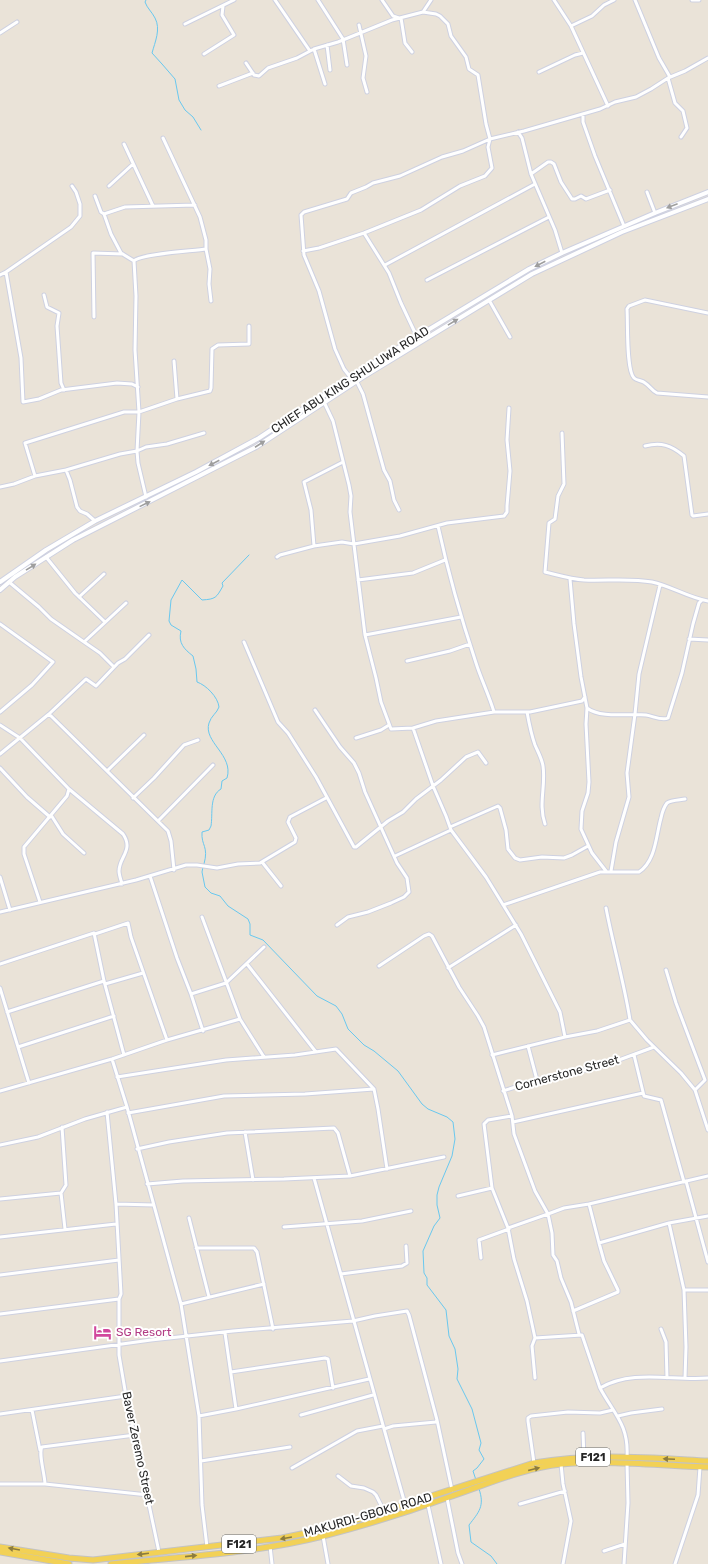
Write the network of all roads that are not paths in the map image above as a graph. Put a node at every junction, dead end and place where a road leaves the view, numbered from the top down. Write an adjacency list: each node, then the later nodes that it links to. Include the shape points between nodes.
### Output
1 (233, 0): 11 (street)
2 (275, 0): 23 (street)
3 (318, 0): 20 (street)
4 (382, 0): 13 (street, via 393,16)
5 (431, 0): 12 (street)
6 (554, 0): 17 (street)
7 (614, 0): 17 (street, via 592,16)
8 (635, 0): 33 (street)
9 (692, 0): 10 (street)
10 (699, 0)
11 (223, 6): 15 (street); 25 (street, via 222,14 234,35)
12 (423, 12): 13 (street); 44 (street, via 436,14 448,24 451,36 466,57 469,69 478,75)
13 (400, 18): 18 (street); 24 (street, via 405,44)
14 (17, 22): 19 (street)
15 (185, 24)
16 (360, 25): 18 (street)
17 (571, 26): 26 (street)
18 (360, 32): 20 (street); 36 (street, via 366,56 363,78)
19 (0, 33)
20 (343, 39): 21 (street); 29 (street)
21 (327, 45): 22 (street); 30 (street)
22 (314, 49): 23 (street); 34 (street)
23 (310, 51): 32 (street, via 268,68 259,76)
24 (412, 52)
25 (204, 54)
26 (583, 54): 31 (street, via 574,55); 37 (street)
27 (708, 58): 33 (street)
28 (246, 63): 32 (street)
29 (347, 65)
30 (330, 70)
31 (539, 72)
32 (253, 73): 35 (street)
33 (669, 78): 37 (street, via 636,96); 41 (street, via 675,103 684,114 687,128)
34 (324, 84)
35 (219, 86)
36 (367, 92)
37 (608, 106): 38 (street)
38 (583, 114): 39 (street); 51 (street, via 592,149)
39 (524, 131): 40 (street); 43 (street)
40 (518, 132): 43 (street); 44 (street)
41 (680, 137)
42 (163, 138): 56 (street)
43 (522, 138): 47 (street)
44 (490, 139): 62 (street, via 488,147 492,168 485,176 460,186 421,210); 64 (street, via 400,176 373,183 351,193 347,199 304,212 300,215)
45 (124, 144): 46 (street)
46 (133, 164): 50 (street); 57 (street)
47 (531, 174): 48 (street); 51 (street, via 551,162 572,199 581,196 586,199)
48 (535, 184): 60 (street); 68 (street)
49 (72, 186): 69 (street, via 80,204 80,216 71,227)
50 (109, 186)
51 (610, 190): 61 (street)
52 (647, 192): 58 (street)
53 (708, 192): 58 (street, CHIEF ABU KING SHULUWA ROAD, one-way to 58)
54 (95, 196): 59 (street)
55 (708, 199): 73 (street, via 563,258)
56 (195, 205): 57 (street); 63 (street, via 206,240)
57 (153, 206): 59 (street, via 125,207)
58 (656, 213): 61 (street, CHIEF ABU KING SHULUWA ROAD)
59 (104, 214): 66 (street, via 110,234)
60 (549, 217): 65 (street); 71 (street)
61 (624, 226): 65 (street, CHIEF ABU KING SHULUWA ROAD)
62 (364, 233): 64 (street); 68 (street)
63 (206, 249): 67 (street, via 136,258); 76 (street)
64 (304, 251): 83 (street, via 319,291 335,349 344,369)
65 (562, 253): 72 (street, CHIEF ABU KING SHULUWA ROAD, one-way to 72)
66 (123, 254): 67 (street); 78 (street, via 93,253)
67 (134, 261): 85 (street)
68 (385, 265): 80 (street)
69 (6, 272): 70 (street); 86 (street, via 21,358 24,402)
70 (0, 275)
71 (427, 280)
72 (497, 287): 73 (street); 80 (street, CHIEF ABU KING SHULUWA ROAD)
73 (500, 293): 75 (street)
74 (44, 295): 86 (street, via 47,307 59,313 57,326 61,383)
75 (489, 300): 81 (street); 84 (street, one-way to 75)
76 (212, 301)
77 (708, 313): 87 (street, via 644,300 627,309 629,364 635,379 646,383 657,393)
78 (94, 317)
79 (249, 326): 88 (street, via 249,344 218,344 212,349 210,391)
80 (417, 337): 83 (street, CHIEF ABU KING SHULUWA ROAD)
81 (510, 337)
82 (174, 361): 88 (street)
83 (352, 377): 84 (street); 100 (street, CHIEF ABU KING SHULUWA ROAD, one-way to 100, via 259,438)
84 (357, 381): 89 (street); 102 (street, via 384,470 390,481 392,496)
85 (138, 387): 86 (street, via 117,383); 91 (street)
86 (64, 390)
87 (708, 397)
88 (177, 399): 91 (street)
89 (324, 402): 96 (street, via 331,415); 103 (street, one-way to 89, via 256,447)
90 (509, 408): 106 (street, via 507,440 510,471 508,506 505,514 500,517)
91 (139, 412): 95 (street); 98 (street, via 124,412 25,443)
92 (204, 433): 95 (street)
93 (562, 433): 113 (street, via 564,484 558,496 555,518 549,523 545,572)
94 (645, 446): 104 (street, via 666,444 684,456 692,515)
95 (137, 451): 97 (street); 100 (street)
96 (343, 462): 107 (street, via 351,496); 108 (street, via 304,482 311,510)
97 (66, 470): 98 (street); 105 (street, via 77,507)
98 (34, 476): 99 (street)
99 (0, 487)
100 (146, 497): 101 (street, CHIEF ABU KING SHULUWA ROAD)
101 (128, 506): 103 (street); 105 (street, CHIEF ABU KING SHULUWA ROAD)
102 (399, 510)
103 (130, 511): 109 (street)
104 (708, 514)
105 (95, 521): 115 (street, CHIEF ABU KING SHULUWA ROAD, via 46,550)
106 (438, 526): 107 (street); 111 (street)
107 (354, 544): 108 (street, via 342,542); 114 (street)
108 (314, 546): 110 (street)
109 (46, 557): 116 (street, one-way to 109); 119 (street)
110 (277, 558)
111 (446, 560): 114 (street, via 413,573); 123 (street)
112 (104, 574): 119 (street)
113 (570, 579): 117 (street, via 647,582); 135 (street)
114 (358, 580): 127 (street)
115 (0, 582)
116 (9, 582): 118 (street); 130 (street, via 51,619)
117 (660, 585): 120 (street); 144 (street, via 639,674)
118 (0, 590)
119 (79, 597): 124 (street)
120 (700, 601): 121 (street); 128 (street)
121 (708, 601)
122 (126, 603): 124 (street)
123 (462, 617): 127 (street); 132 (street)
124 (105, 622): 130 (street)
125 (0, 624): 140 (street, via 53,662 32,685)
126 (148, 635): 134 (street, via 125,660)
127 (365, 635): 146 (street)
128 (689, 639): 129 (street); 144 (street, via 668,718)
129 (708, 640)
130 (84, 642): 134 (street)
131 (244, 642): 162 (street, via 278,722 300,751)
132 (470, 644): 133 (street); 141 (street)
133 (407, 661)
134 (114, 667): 143 (street, via 96,686 86,679)
135 (585, 697): 136 (street); 137 (street)
136 (582, 701): 137 (street); 142 (street)
137 (586, 703): 138 (street)
138 (587, 708): 144 (street, via 598,713 623,716); 169 (street, via 589,782 581,829)
139 (315, 710): 167 (street, via 354,763)
140 (0, 712)
141 (494, 712): 142 (street); 147 (street, via 436,721)
142 (527, 712): 166 (street, via 530,730 542,764 541,800)
143 (50, 714): 149 (street); 156 (street)
144 (635, 714): 175 (street, via 627,773 629,798 616,842)
145 (0, 725): 149 (street)
146 (388, 725): 147 (street, via 393,730); 150 (street)
147 (413, 728): 157 (street)
148 (144, 735): 156 (street)
149 (20, 738): 152 (street); 158 (street)
150 (356, 738)
151 (198, 740): 161 (street, via 184,745)
152 (0, 754)
153 (486, 764): 157 (street, via 478,752 474,753)
154 (213, 765): 165 (street)
155 (0, 768): 164 (street)
156 (107, 771): 161 (street)
157 (433, 786): 167 (street); 168 (street)
158 (69, 789): 159 (street); 160 (street)
159 (67, 796): 160 (street); 164 (street)
160 (78, 796): 178 (street, via 126,840 126,851 118,872)
161 (133, 798): 165 (street)
162 (326, 798): 167 (street, via 354,847); 172 (street, via 289,818 295,842)
163 (685, 799): 175 (street, via 666,804 653,852 642,870)
164 (50, 816): 170 (street, via 63,834); 180 (street, via 24,849)
165 (158, 821): 173 (street, via 170,836)
166 (545, 824)
167 (382, 826): 171 (street)
168 (450, 828): 169 (street, via 498,806 506,830 508,849 515,858 564,858); 171 (street); 181 (street, via 476,861)
169 (588, 846): 174 (street)
170 (84, 853)
171 (395, 856): 186 (street, via 407,878 408,893 378,908 348,916)
172 (262, 862): 173 (street, via 217,868 198,864); 179 (street)
173 (174, 870): 176 (street)
174 (606, 871): 175 (street); 181 (street)
175 (611, 871)
176 (150, 876): 178 (street); 199 (street)
177 (0, 877): 183 (street)
178 (122, 884): 180 (street)
179 (281, 886)
180 (40, 902): 183 (street)
181 (503, 905): 187 (street)
182 (606, 908): 203 (street)
183 (10, 910): 184 (street)
184 (0, 912)
185 (202, 917): 197 (street)
186 (337, 925)
187 (516, 925): 193 (street); 205 (street, via 560,1012)
188 (95, 934): 190 (street, via 91,933); 195 (street, via 128,923); 196 (street)
189 (264, 947): 191 (street)
190 (0, 964)
191 (247, 964): 197 (street); 210 (street)
192 (379, 966): 193 (street, via 429,934)
193 (448, 968): 211 (street, via 481,1022)
194 (666, 970): 220 (street, via 705,1080)
195 (143, 973): 196 (street); 206 (street)
196 (104, 982): 200 (street); 201 (street)
197 (226, 983): 199 (street); 202 (street)
198 (0, 988): 200 (street)
199 (191, 994): 204 (street)
200 (7, 1012): 208 (street)
201 (114, 1016): 208 (street); 213 (street)
202 (240, 1019): 204 (street); 214 (street)
203 (630, 1020): 205 (street, via 597,1031); 209 (street)
204 (203, 1031): 206 (street)
205 (565, 1037): 207 (street)
206 (167, 1040): 213 (street)
207 (528, 1046): 211 (street); 217 (street)
208 (18, 1047): 218 (street)
209 (654, 1047): 212 (street, Cornerstone Street); 220 (street)
210 (316, 1052): 214 (street); 219 (street, via 331,1048 338,1050)
211 (492, 1054): 222 (street)
212 (634, 1055): 217 (street, Cornerstone Street, via 600,1067); 223 (street)
213 (124, 1056): 215 (street)
214 (264, 1057): 216 (street, via 226,1060)
215 (112, 1059): 216 (street); 218 (street)
216 (117, 1077): 224 (street)
217 (537, 1080): 222 (street, Cornerstone Street)
218 (29, 1082): 221 (street)
219 (374, 1089): 226 (street, via 224,1096); 235 (street)
220 (695, 1090): 230 (street)
221 (0, 1091)
222 (503, 1091): 227 (street)
223 (643, 1092): 228 (street); 240 (street, via 646,1098 661,1100)
224 (127, 1107): 225 (street); 226 (street)
225 (107, 1112): 229 (street); 246 (street, Baver Zeremo Street)
226 (128, 1113): 233 (street)
227 (512, 1116): 228 (street); 242 (street, via 488,1120 484,1124)
228 (512, 1122): 250 (street, via 532,1182)
229 (62, 1127): 232 (street, via 38,1137); 243 (street, via 66,1185)
230 (708, 1130)
231 (245, 1132): 233 (street, via 204,1136); 236 (street, via 336,1129); 239 (street)
232 (0, 1145)
233 (137, 1148): 241 (street)
234 (444, 1157): 235 (street)
235 (387, 1169): 236 (street)
236 (350, 1176): 238 (street)
237 (708, 1176): 240 (street)
238 (314, 1178): 239 (street); 256 (street)
239 (253, 1180): 241 (street)
240 (685, 1182): 247 (street); 253 (street)
241 (147, 1184): 248 (street)
242 (492, 1188): 244 (street); 259 (street)
243 (61, 1193): 245 (street); 258 (street)
244 (458, 1196)
245 (0, 1199)
246 (116, 1204): 248 (street); 255 (street, Baver Zeremo Street)
247 (589, 1204): 250 (street, via 564,1208); 261 (street)
248 (154, 1205): 275 (street)
249 (411, 1211): 256 (street, via 369,1220)
250 (548, 1214): 259 (street); 276 (street, via 553,1255)
251 (708, 1216): 253 (street)
252 (189, 1218): 263 (street)
253 (696, 1218): 254 (street); 264 (street)
254 (669, 1223): 261 (street); 271 (street)
255 (116, 1224): 258 (street); 266 (street, Baver Zeremo Street)
256 (328, 1224): 257 (street); 268 (street)
257 (284, 1226)
258 (64, 1229): 260 (street)
259 (508, 1229): 265 (street, via 479,1240); 284 (street)
260 (0, 1237)
261 (599, 1243): 276 (street, via 618,1292)
262 (406, 1246): 268 (street, via 407,1263 402,1266)
263 (196, 1248): 270 (street, via 254,1248); 273 (street)
264 (706, 1248): 267 (street)
265 (481, 1258)
266 (119, 1260): 269 (street); 274 (street, Baver Zeremo Street)
267 (708, 1262)
268 (341, 1274): 278 (street)
269 (0, 1275)
270 (264, 1284): 273 (street); 279 (street)
271 (684, 1290): 272 (street); 290 (street)
272 (708, 1290)
273 (209, 1297): 275 (street)
274 (119, 1299): 277 (street); 285 (street, Baver Zeremo Street)
275 (181, 1304): 283 (street)
276 (573, 1311): 282 (street)
277 (0, 1314)
278 (353, 1321): 279 (street); 292 (street); 305 (street, via 408,1311)
279 (273, 1329): 281 (street)
280 (661, 1329): 289 (street, via 666,1342)
281 (225, 1333): 283 (street); 287 (street)
282 (579, 1334): 284 (street); 294 (street, via 582,1336)
283 (186, 1336): 285 (street); 303 (street)
284 (535, 1338): 288 (street, via 532,1346)
285 (119, 1344): 286 (street); 296 (street, Baver Zeremo Street)
286 (0, 1361)
287 (231, 1372): 293 (street, via 325,1358 328,1359); 297 (street)
288 (535, 1378)
289 (667, 1378): 290 (street); 294 (street, via 625,1379)
290 (684, 1378): 291 (street)
291 (708, 1378)
292 (369, 1380): 293 (street); 295 (street)
293 (333, 1388): 297 (street)
294 (600, 1388): 300 (street)
295 (374, 1395): 302 (street); 306 (street)
296 (126, 1396): 299 (street); 308 (street, Baver Zeremo Street)
297 (236, 1409): 303 (street)
298 (662, 1409): 304 (street)
299 (32, 1410): 301 (street); 310 (street)
300 (613, 1410): 304 (street); 315 (street, via 532,1416 528,1421)
301 (0, 1414)
302 (301, 1415)
303 (199, 1416): 313 (street)
304 (618, 1416): 312 (street, via 624,1430)
305 (437, 1420): 306 (street); 326 (street)
306 (383, 1427): 320 (street, via 357,1431); 330 (street)
307 (583, 1433): 311 (street)
308 (135, 1435): 310 (street, via 48,1446); 328 (street, Baver Zeremo Street)
309 (290, 1447): 313 (street)
310 (40, 1450): 324 (street)
311 (584, 1457): 312 (main road, F121); 315 (main road, F121)
312 (627, 1458): 314 (main road, F121, one-way to 312); 317 (street)
313 (201, 1461): 339 (street, via 202,1505)
314 (708, 1461)
315 (534, 1463): 322 (main road, F121)
316 (560, 1464): 317 (main road, F121); 322 (main road, F121, one-way to 316); 327 (street)
317 (628, 1464): 318 (main road, F121); 336 (street, via 628,1522)
318 (700, 1467): 319 (main road, F121); 353 (street, via 698,1496)
319 (708, 1467)
320 (292, 1468)
321 (338, 1476): 333 (street, via 351,1486 364,1488 376,1495)
322 (482, 1483): 325 (main road, F121)
323 (0, 1484): 324 (street)
324 (45, 1484): 328 (street)
325 (472, 1487): 326 (main road, MAKURDI-GBOKO ROAD / F121); 329 (main road, F121)
326 (452, 1490): 330 (main road, MAKURDI-GBOKO ROAD / F121)
327 (566, 1491): 331 (street); 351 (street, via 571,1524)
328 (148, 1495): 342 (street, Baver Zeremo Street)
329 (447, 1498): 332 (main road, F121); 350 (street)
330 (405, 1504): 333 (main road, MAKURDI-GBOKO ROAD / F121)
331 (520, 1504)
332 (428, 1505): 334 (main road, F121); 349 (street)
333 (382, 1512): 334 (main road); 339 (main road, MAKURDI-GBOKO ROAD / F121, one-way to 339, via 302,1535)
334 (382, 1519): 335 (main road, F121)
335 (323, 1536): 337 (main road, F121); 348 (street)
336 (625, 1544): 340 (street); 352 (street)
337 (270, 1546): 344 (main road, F121, one-way to 337); 347 (street)
338 (0, 1547): 343 (main road, MAKURDI-GBOKO ROAD / F121, one-way to 338)
339 (207, 1547): 342 (main road, MAKURDI-GBOKO ROAD / F121)
340 (604, 1551)
341 (0, 1552): 345 (main road)
342 (160, 1552): 343 (main road, MAKURDI-GBOKO ROAD / F121, one-way to 343)
343 (93, 1562)
344 (160, 1562): 346 (main road, F121)
345 (69, 1564)
346 (111, 1564)
347 (272, 1564)
348 (328, 1564)
349 (441, 1564)
350 (462, 1564)
351 (563, 1564)
352 (624, 1564)
353 (675, 1564)

